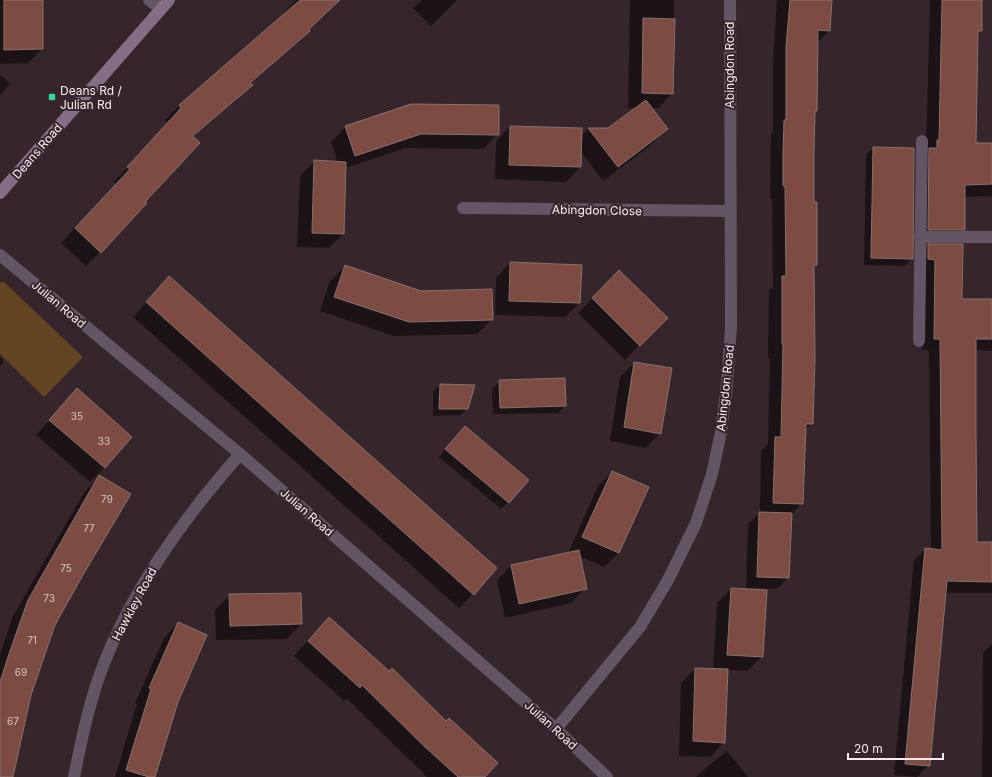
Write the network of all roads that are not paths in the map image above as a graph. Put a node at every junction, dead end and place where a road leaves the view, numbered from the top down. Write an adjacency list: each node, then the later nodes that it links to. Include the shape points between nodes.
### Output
1 (149, 0): 3 (street)
2 (730, 0): 7 (street, Abingdon Road)
3 (165, 4): 5 (street, Deans Road)
4 (922, 141): 8 (street)
5 (0, 193)
6 (463, 208): 7 (street, Abingdon Close)
7 (730, 211): 13 (street, Abingdon Road, via 731,328 727,384 712,474 696,523 668,580 640,627)
8 (920, 237): 9 (street); 11 (street)
9 (992, 237)
10 (0, 255): 12 (street, Julian Road)
11 (919, 341)
12 (240, 454): 13 (street, Julian Road); 14 (street, Hawkley Road, via 172,539 145,580 118,630 100,674 83,730)
13 (556, 729): 15 (street, Julian Road)
14 (74, 777)
15 (607, 777)

